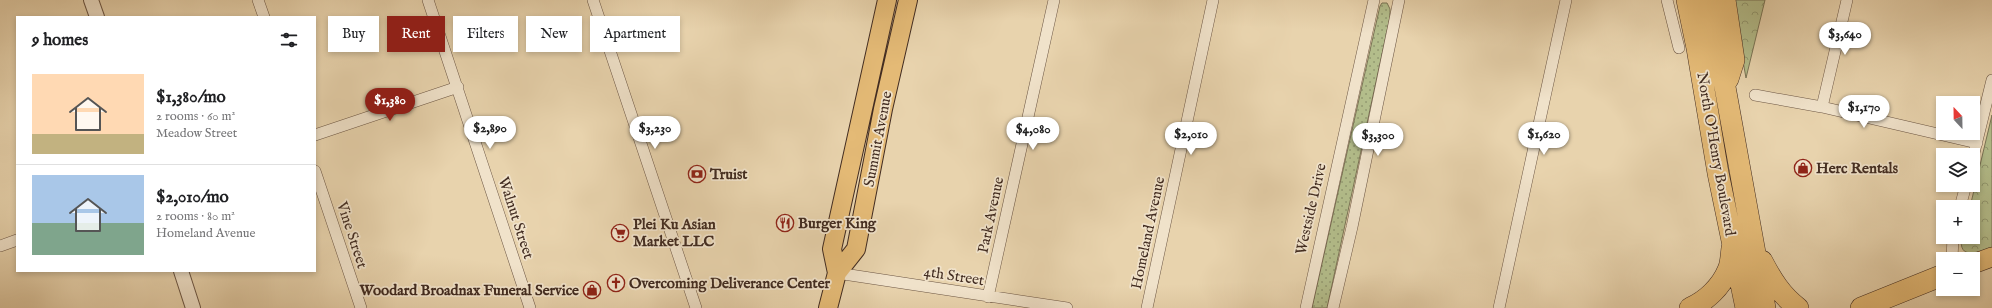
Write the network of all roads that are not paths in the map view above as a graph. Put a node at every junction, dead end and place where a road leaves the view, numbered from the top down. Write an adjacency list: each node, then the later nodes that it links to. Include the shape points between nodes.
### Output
1 (91, 0): 17 (street)
2 (258, 0): 18 (street)
3 (428, 0): 21 (street, Walnut Street)
4 (593, 0): 45 (street)
5 (887, 0): 38 (main road, Summit Avenue, via 832,249)
6 (908, 0): 38 (main road, Summit Avenue, via 883,109 856,249)
7 (1054, 0): 41 (street, Park Avenue)
8 (1213, 0): 48 (street, Homeland Avenue)
9 (1374, 0): 49 (street, Westside Drive)
10 (1399, 0): 50 (street)
11 (1566, 0): 51 (street)
12 (1668, 0): 19 (street)
13 (1687, 0): 30 (highway, North O'Henry Boulevard)
14 (1707, 0): 22 (highway, North O'Henry Boulevard)
15 (1725, 0): 22 (highway, via 1734,60)
16 (1847, 0): 24 (street)
17 (97, 16)
18 (264, 16)
19 (1679, 48)
20 (1992, 80): 26 (street)
21 (458, 87): 25 (street); 44 (street, Walnut Street)
22 (1725, 87): 31 (highway, North O'Henry Boulevard)
23 (1755, 95): 24 (street)
24 (1822, 107): 26 (street)
25 (316, 135)
26 (1977, 143): 27 (street)
27 (1976, 148)
28 (316, 174): 43 (street, Vine Street)
29 (16, 240): 32 (street)
30 (1733, 244): 52 (highway, via 1728,270 1715,291); 53 (highway, North O'Henry Boulevard)
31 (1754, 244): 54 (highway, North O'Henry Boulevard); 55 (highway, via 1774,283 1786,299)
32 (0, 246)
33 (1992, 257): 34 (highway)
34 (1980, 261)
35 (1992, 268): 37 (highway)
36 (181, 272): 42 (street)
37 (1980, 272)
38 (837, 274): 41 (street, 4th Street); 46 (main road, Summit Avenue)
39 (1936, 278): 56 (highway)
40 (1936, 289): 57 (highway)
41 (988, 296): 47 (street, 4th Street)
42 (193, 308)
43 (361, 308)
44 (530, 308)
45 (696, 308)
46 (828, 308)
47 (1067, 308)
48 (1147, 308)
49 (1306, 308)
50 (1333, 308)
51 (1499, 308)
52 (1690, 308)
53 (1746, 308)
54 (1765, 308)
55 (1798, 308)
56 (1861, 308)
57 (1890, 308)

